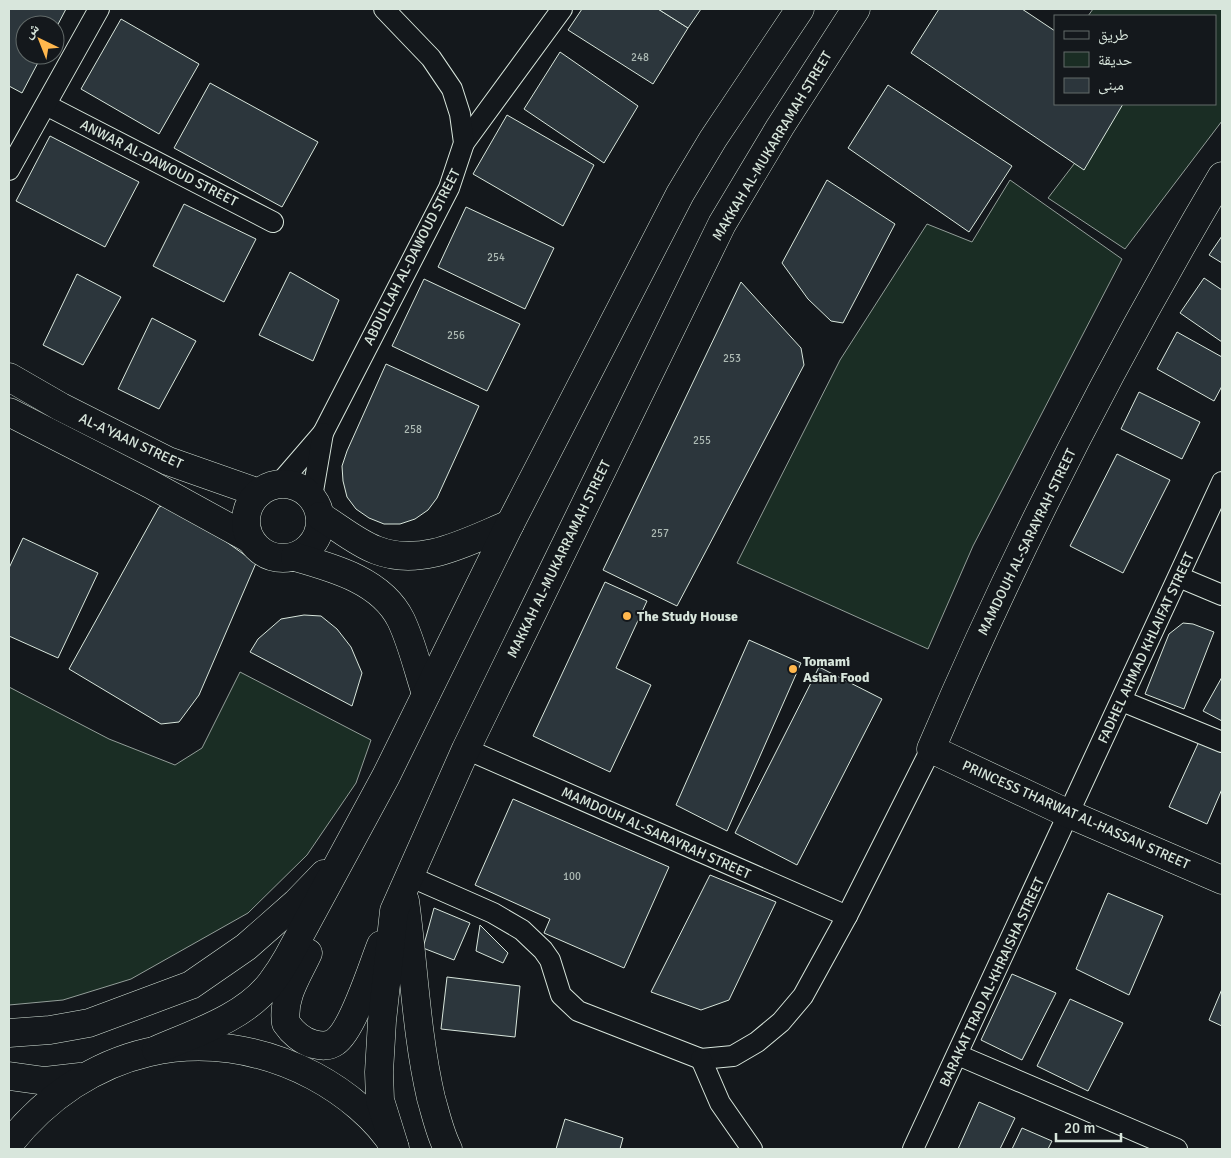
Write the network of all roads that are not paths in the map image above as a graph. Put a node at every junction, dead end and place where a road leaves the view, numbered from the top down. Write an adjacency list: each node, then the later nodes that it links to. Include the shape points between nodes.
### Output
1 (99, 9): 6 (street)
2 (384, 9): 7 (street, ABDULLAH AL-DAWOUD STREET, via 431,58 452,89)
3 (562, 9): 7 (street)
4 (800, 9): 17 (main road, via 680,194)
5 (856, 9): 25 (main road, MAKKAH AL-MUKARRAMAH STREET, via 722,224)
6 (46, 105): 8 (street); 10 (street, ANWAR AL-DAWOUD STREET)
7 (464, 142): 13 (street, ABDULLAH AL-DAWOUD STREET, via 449,188)
8 (9, 170)
9 (1222, 176): 26 (main road, MAMDOUH AL-SARAYRAH STREET, via 1170,264 1035,520)
10 (273, 222)
11 (9, 377): 15 (main road, AL-A'YAAN STREET, via 60,407 168,461)
12 (9, 412): 18 (main road, AL-A'YAAN STREET)
13 (323, 433): 15 (street, ABDULLAH AL-DAWOUD STREET); 16 (street, ABDULLAH AL-DAWOUD STREET)
14 (1222, 482): 20 (street, FADHEL AHMAD KHLAIFAT STREET)
15 (269, 488): 16 (main road, via 303,489); 18 (main road, via 251,502 246,514)
16 (316, 506): 17 (main road, via 376,550 406,557 443,552); 19 (main road, via 320,529 315,540)
17 (510, 524): 22 (main road)
18 (250, 539): 19 (main road, via 258,550 269,556)
19 (295, 557): 22 (main road, via 335,568 369,585 386,601 401,619)
20 (1179, 577): 21 (street); 23 (street, FADHEL AHMAD KHLAIFAT STREET)
21 (1222, 595)
22 (426, 694): 27 (main road)
23 (1122, 701): 24 (street); 28 (street, FADHEL AHMAD KHLAIFAT STREET)
24 (1222, 742)
25 (466, 748): 31 (main road, MAKKAH AL-MUKARRAMAH STREET); 32 (street, MAMDOUH AL-SARAYRAH STREET)
26 (931, 749): 28 (main road, PRINCESS THARWAT AL-HASSAN STREET); 32 (street, MAMDOUH AL-SARAYRAH STREET)
27 (386, 776): 29 (main road); 31 (main road, via 288,996 286,1023 298,1036 323,1046 333,1044 348,1028)
28 (1069, 814): 30 (main road, PRINCESS THARWAT AL-HASSAN STREET); 35 (street, BARAKAT TRAD AL-KHRAISHA STREET)
29 (342, 854): 33 (main road, via 296,903 246,947 191,985 89,1023); 34 (main road, via 314,912 270,984 251,1002 218,1024)
30 (1222, 880)
31 (403, 892): 36 (street, MAMDOUH AL-SARAYRAH STREET, via 493,913 522,930 543,950 550,960 561,995 578,1011); 40 (main road, MAKKAH AL-MUKARRAMAH STREET, via 382,1021 379,1072 380,1100); 41 (main road, via 425,1073)
32 (847, 916): 36 (street, MAMDOUH AL-SARAYRAH STREET, via 802,996 781,1022 733,1056)
33 (9, 1033)
34 (156, 1050): 38 (main road, via 119,1060); 40 (main road, via 201,1046 246,1050 289,1063 329,1084 357,1106)
35 (958, 1055): 43 (street, BARAKAT TRAD AL-KHRAISHA STREET); 44 (street)
36 (701, 1059): 42 (street, via 720,1103)
37 (9, 1076): 38 (main road, via 45,1081)
38 (84, 1077): 39 (main road, via 54,1096 27,1121)
39 (9, 1144)
40 (395, 1147)
41 (448, 1149)
42 (752, 1149)
43 (913, 1149)
44 (1177, 1149)

